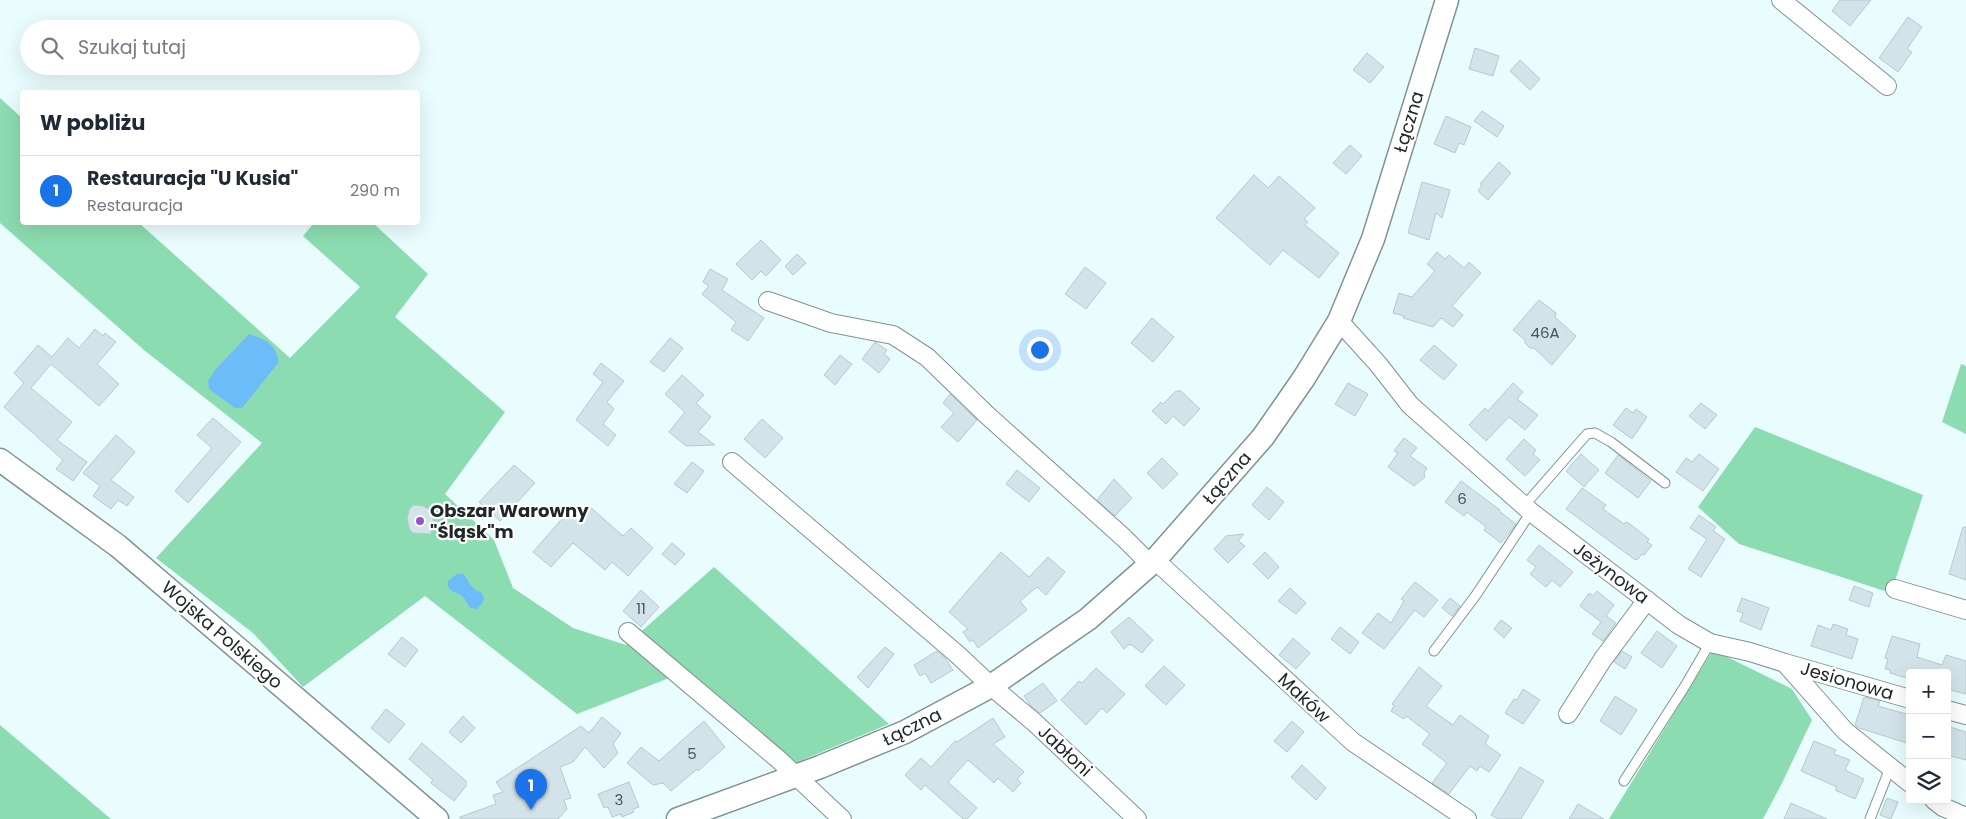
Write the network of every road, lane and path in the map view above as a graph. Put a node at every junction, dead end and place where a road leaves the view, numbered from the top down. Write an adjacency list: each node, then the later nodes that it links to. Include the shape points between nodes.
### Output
1 (1447, 0): 5 (street, Łączna, via 1374,239)
2 (1781, 0): 3 (street)
3 (1887, 86)
4 (768, 301): 10 (street, Maków, via 831,323 893,334 926,357)
5 (1339, 321): 9 (street, Jeżynowa, via 1410,405); 10 (street, Łączna, via 1263,437)
6 (0, 460): 29 (street, Wojska Polskiego, via 118,546)
7 (732, 462): 18 (street, Jabłoni)
8 (1665, 483): 9 (lane, via 1611,442 1596,433 1587,434)
9 (1528, 509): 12 (street, Jeżynowa); 16 (lane, via 1476,595)
10 (1153, 562): 18 (street, Łączna, via 1088,619); 33 (street, Maków, via 1353,742)
11 (1896, 589): 13 (street)
12 (1647, 600): 15 (street, Jeżynowa, via 1679,625); 21 (street, via 1603,659)
13 (1966, 610)
14 (628, 632): 24 (street)
15 (1710, 643): 17 (street, Jeżynowa); 26 (lane)
16 (1434, 651)
17 (1785, 663): 19 (street, Jesionowa); 23 (street, via 1845,731)
18 (991, 686): 24 (street, Łączna, via 905,732); 32 (street, Jabłoni)
19 (1906, 698)
20 (1951, 711): 22 (street)
21 (1568, 714)
22 (1966, 715)
23 (1890, 768): 25 (street); 34 (lane)
24 (795, 776): 30 (street, Łączna); 31 (street)
25 (1906, 780)
26 (1624, 781)
27 (1939, 804): 28 (street)
28 (1966, 817)
29 (437, 819)
30 (678, 819)
31 (842, 819)
32 (1137, 819)
33 (1467, 819)
34 (1870, 819)

